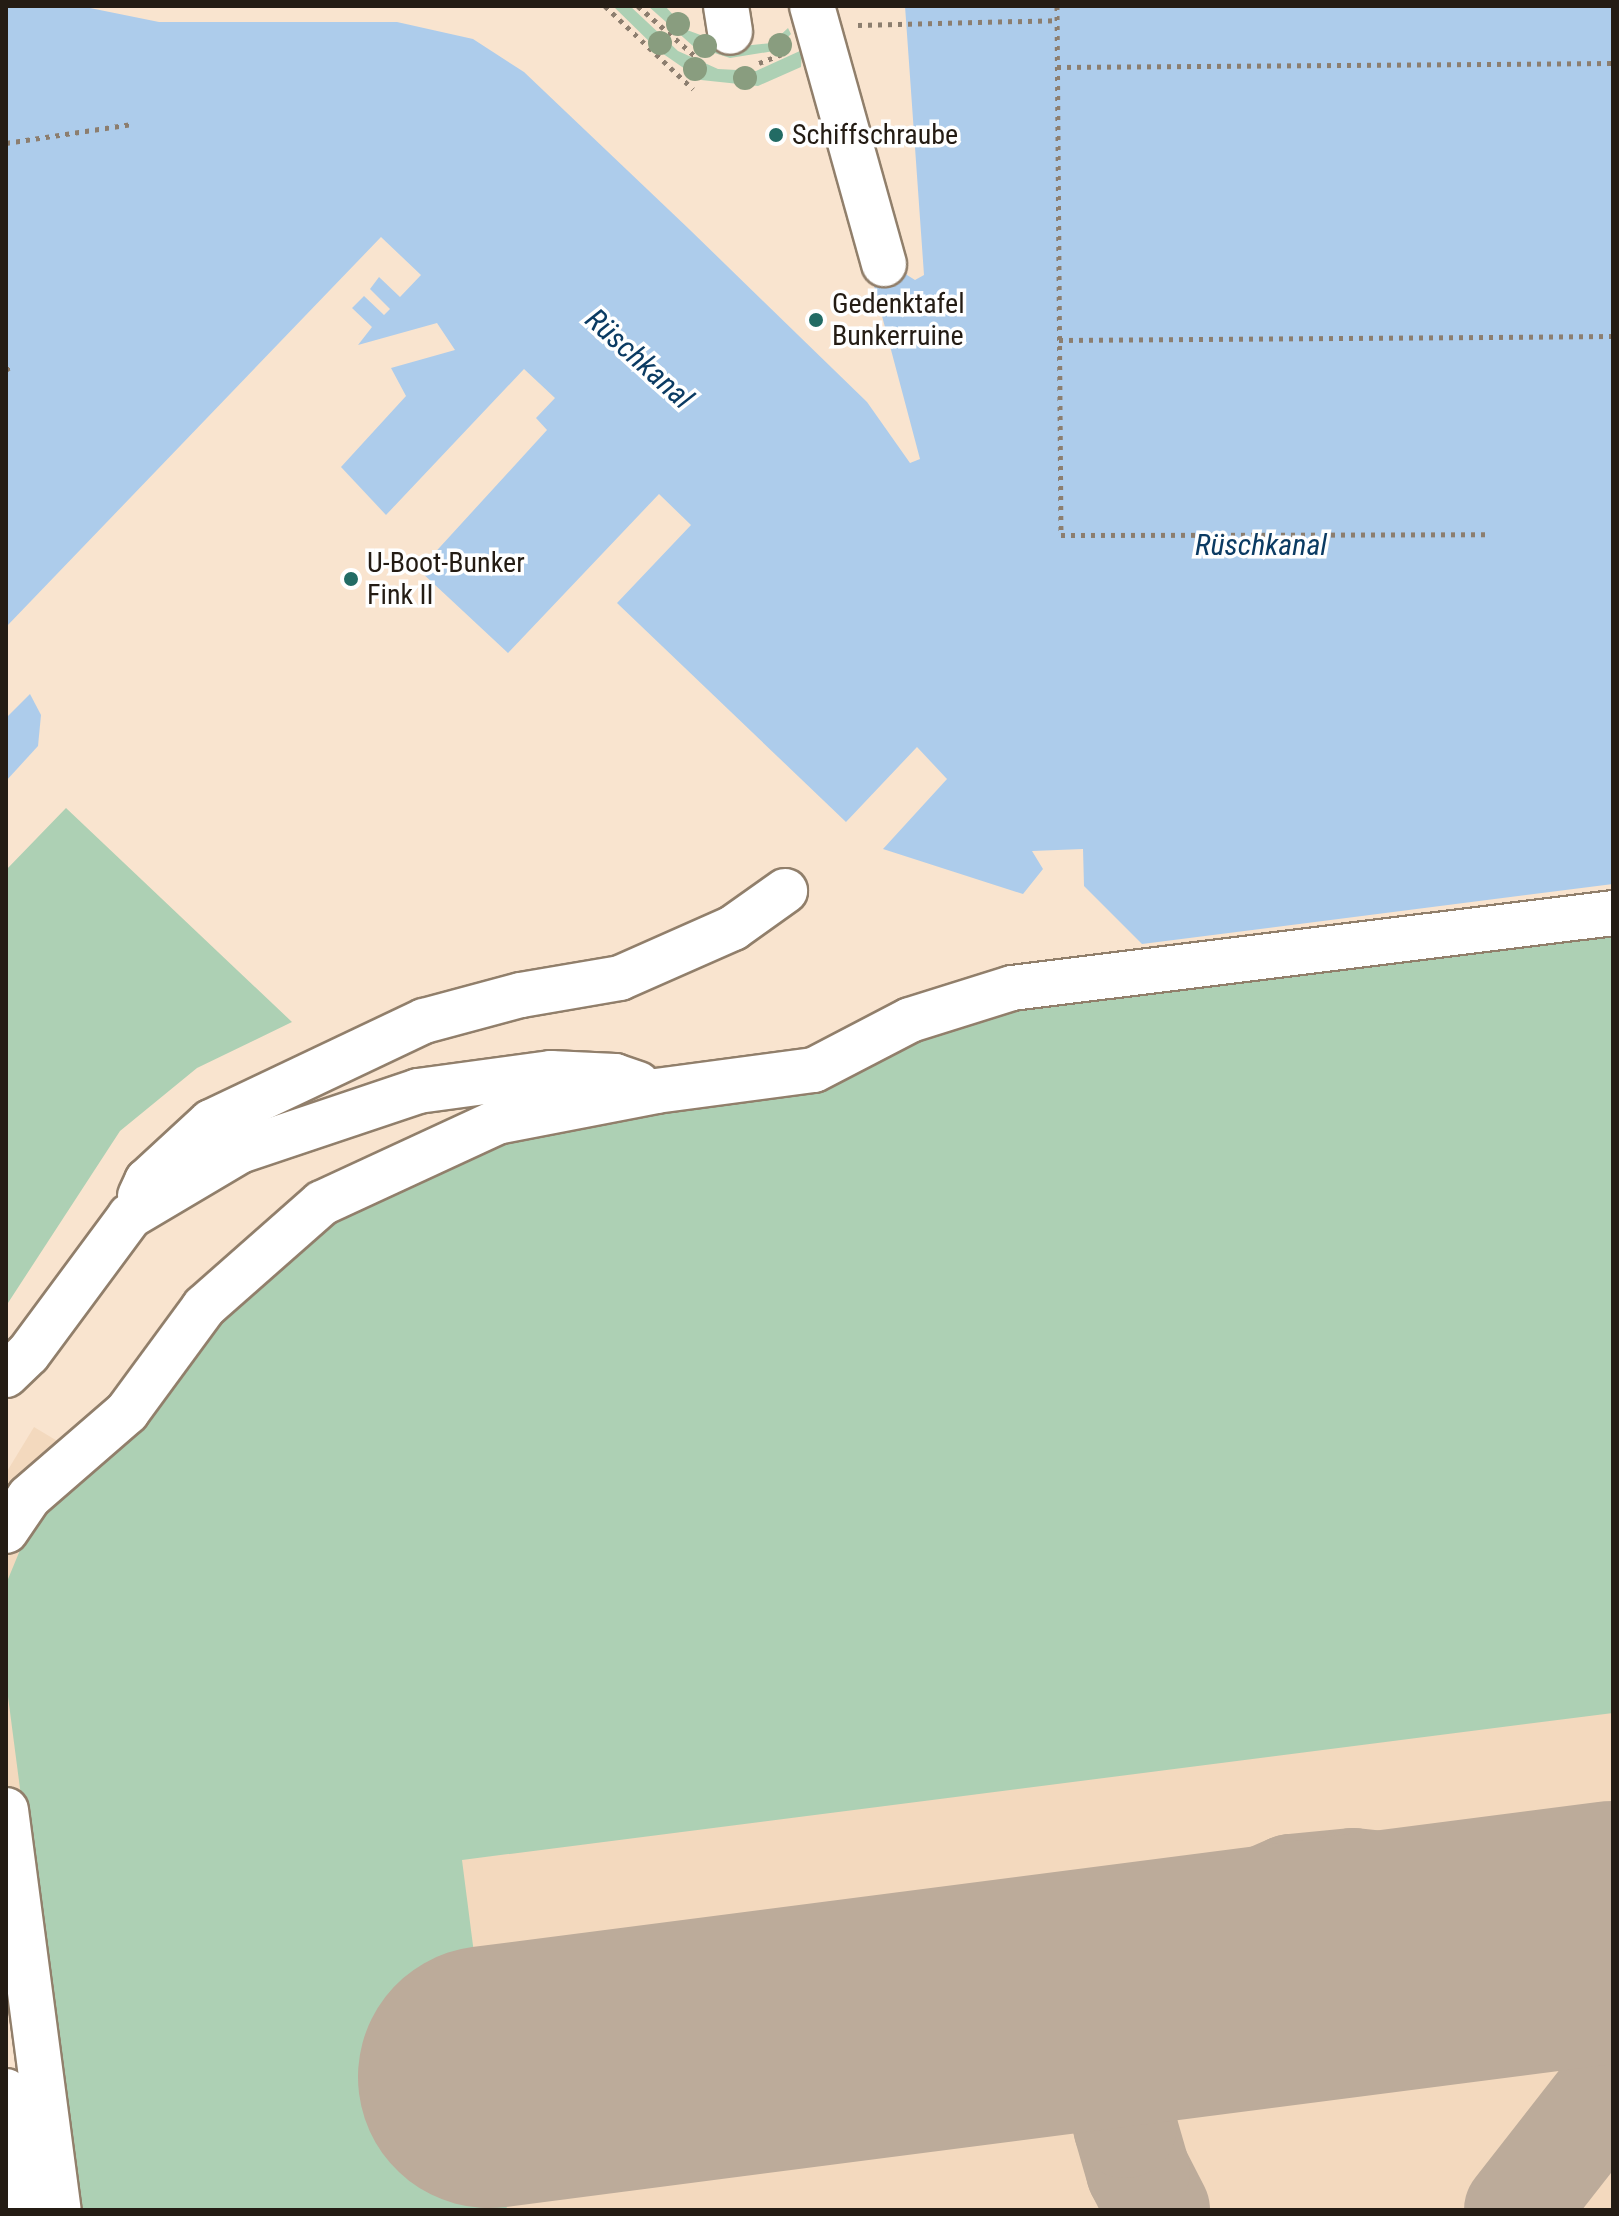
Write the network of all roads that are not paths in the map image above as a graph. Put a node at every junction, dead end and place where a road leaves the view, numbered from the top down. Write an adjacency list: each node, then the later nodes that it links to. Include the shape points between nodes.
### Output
1 (812, 6): 2 (lane)
2 (884, 264)
3 (785, 891): 6 (lane, via 733,928 620,978 521,995 424,1021 211,1122 147,1181)
4 (1613, 913): 5 (lane, via 1012,988 910,1020 814,1070)
5 (656, 1091): 6 (lane, via 615,1076 551,1073 418,1091 240,1151); 8 (lane, via 497,1122 322,1203 204,1307 127,1412 86,1453 29,1497)
6 (130, 1216): 7 (lane, via 28,1354)
7 (6, 1375)
8 (6, 1531)
9 (6, 1810): 12 (lane)
10 (6, 2091): 11 (lane)
11 (22, 2210)
12 (59, 2210)

